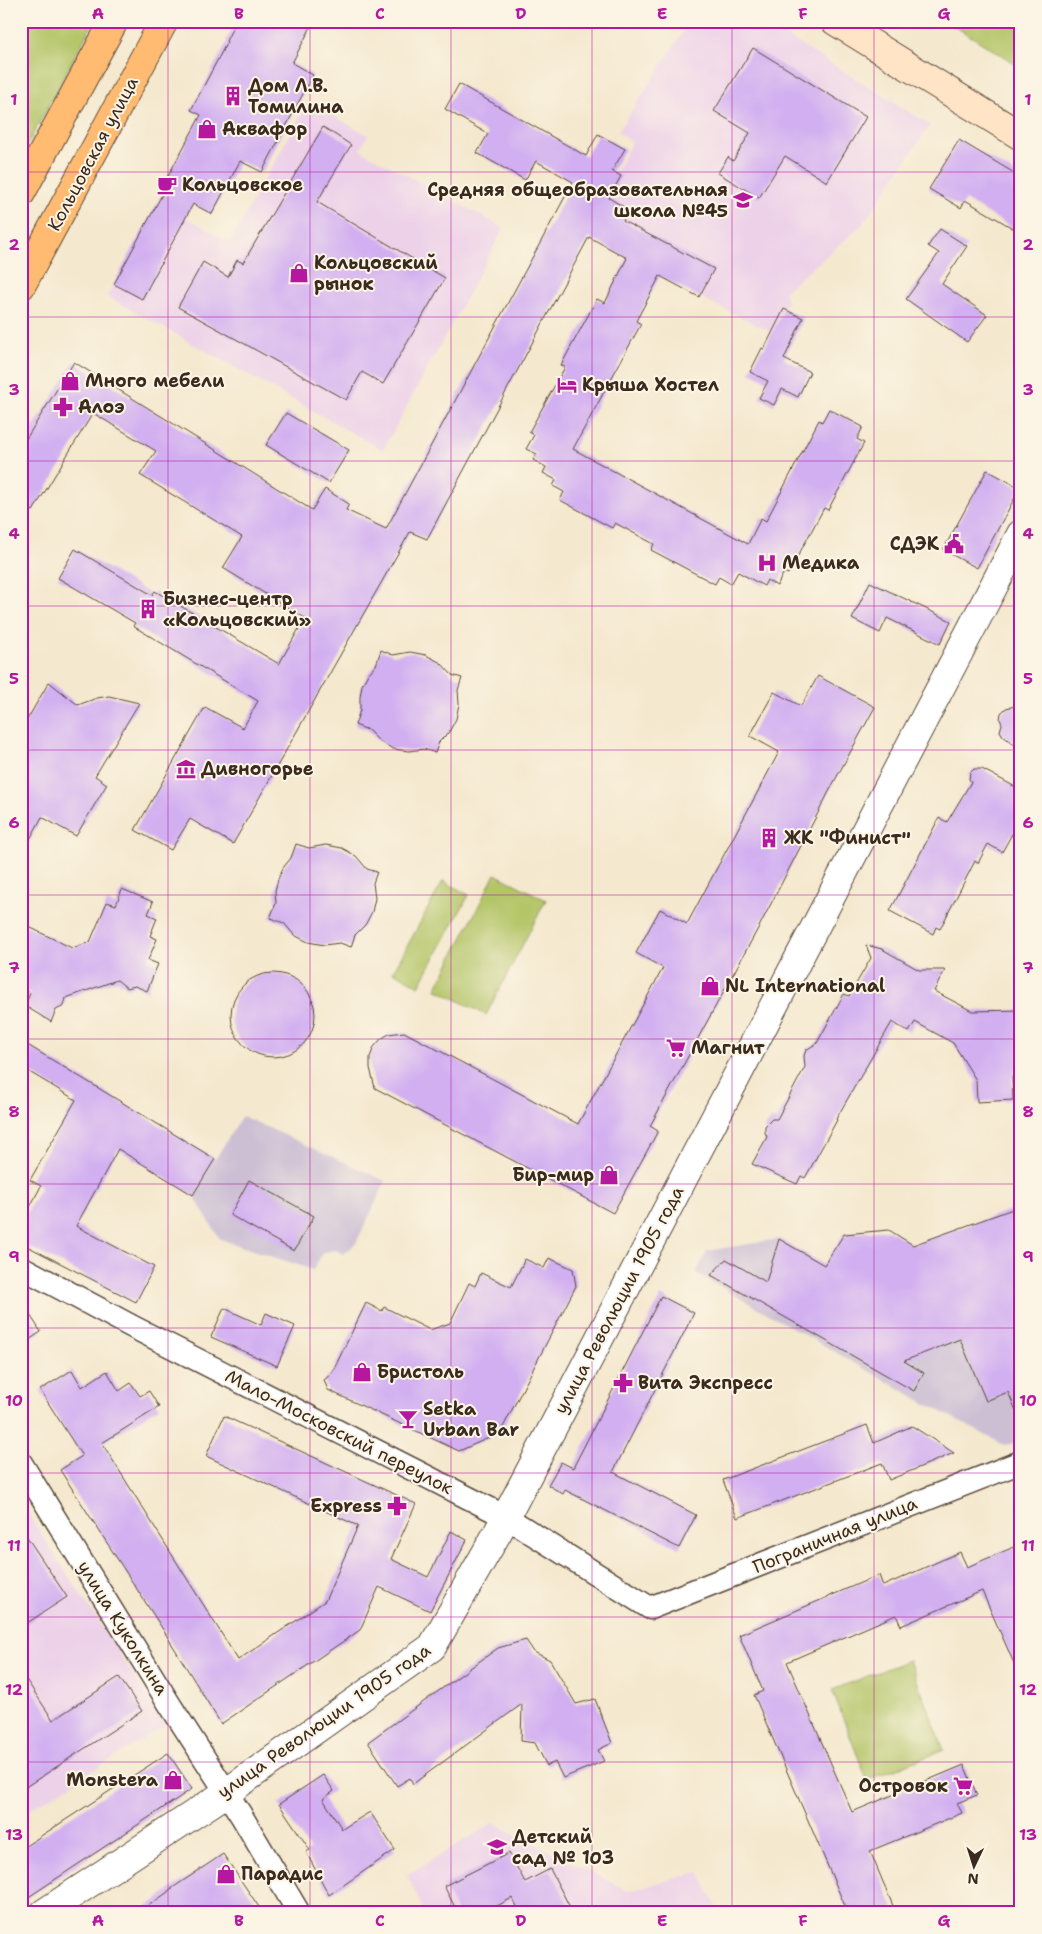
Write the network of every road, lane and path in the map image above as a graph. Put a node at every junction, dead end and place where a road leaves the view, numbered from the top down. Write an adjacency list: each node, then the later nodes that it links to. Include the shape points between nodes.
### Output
1 (114, 21): 5 (main road)
2 (164, 21): 6 (main road, Кольцовская улица)
3 (835, 21): 4 (main road)
4 (1021, 136)
5 (21, 192)
6 (21, 286)
7 (1021, 534): 11 (street, улица Революции 1905 года)
8 (21, 1267): 11 (street, Мало-Московский переулок)
9 (1021, 1462): 12 (street, Пограничная улица)
10 (21, 1463): 13 (street, улица Куколкина)
11 (506, 1516): 12 (street, Мало-Московский переулок); 13 (street, улица Революции 1905 года, via 432,1648)
12 (650, 1608)
13 (226, 1793): 14 (street, улица Революции 1905 года); 15 (street, улица Куколкина)
14 (44, 1913)
15 (299, 1913)

